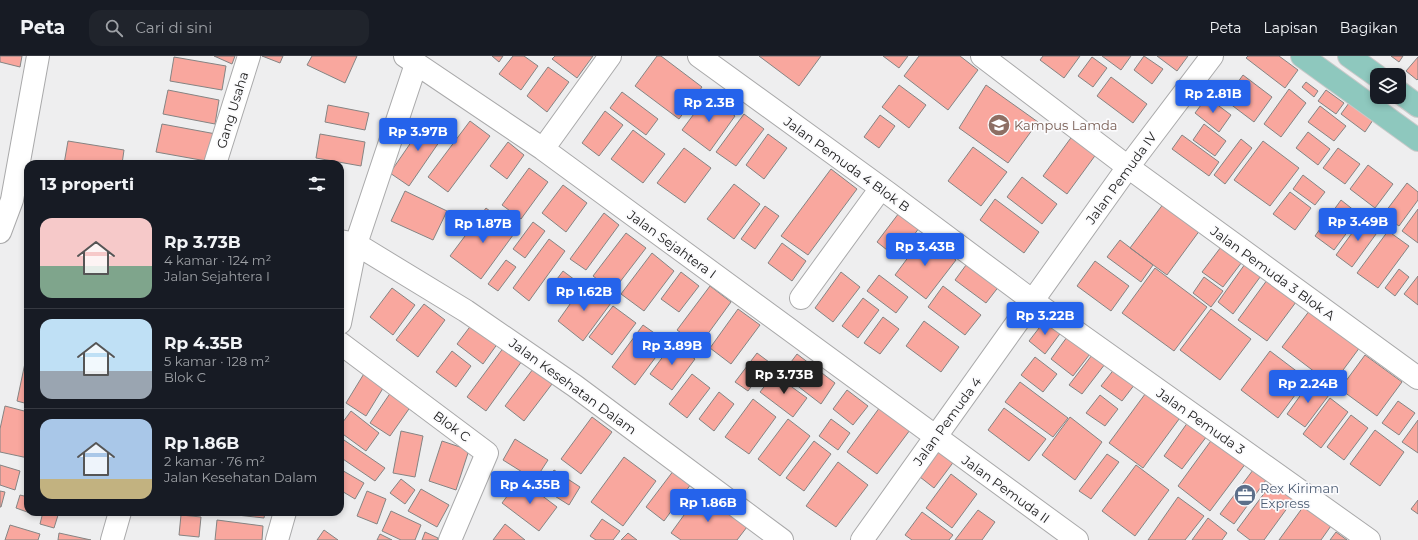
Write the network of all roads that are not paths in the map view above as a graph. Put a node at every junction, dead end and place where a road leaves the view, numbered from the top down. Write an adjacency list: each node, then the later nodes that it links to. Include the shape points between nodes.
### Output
1 (38, 56): 18 (street)
2 (249, 56): 15 (street, Gang Usaha)
3 (610, 56): 14 (street)
4 (699, 56): 17 (street, Jalan Pemuda 4 Blok B)
5 (982, 56): 16 (street, Jalan Pemuda 3 Blok A)
6 (1212, 56): 16 (street, Jalan Pemuda IV)
7 (1302, 56): 13 (main road)
8 (1349, 56): 10 (main road)
9 (410, 60): 14 (street, Jalan Sejahtera I); 20 (street)
10 (1370, 71)
11 (1406, 97): 12 (main road)
12 (1418, 106)
13 (1418, 140)
14 (543, 149): 26 (street, Jalan Sejahtera I)
15 (216, 160)
16 (1128, 167): 23 (street, Jalan Pemuda IV); 25 (street, Jalan Pemuda 3 Blok A)
17 (881, 188): 22 (street); 23 (street, Jalan Pemuda 4 Blok B)
18 (13, 200): 19 (street)
19 (0, 232)
20 (348, 243): 21 (street); 32 (street, Jalan Kesehatan Dalam, via 466,310 575,386)
21 (344, 283)
22 (801, 298)
23 (1033, 301): 26 (street, Jalan Pemuda 4); 35 (street, Jalan Pemuda 3)
24 (344, 346): 31 (street, Blok C, via 487,452)
25 (1418, 378)
26 (935, 438): 33 (street, Jalan Pemuda 4); 34 (street, Jalan Pemuda II)
27 (119, 516): 29 (street)
28 (285, 516): 30 (street)
29 (112, 540)
30 (277, 540)
31 (450, 540)
32 (782, 540)
33 (862, 540)
34 (1077, 540)
35 (1369, 540)

